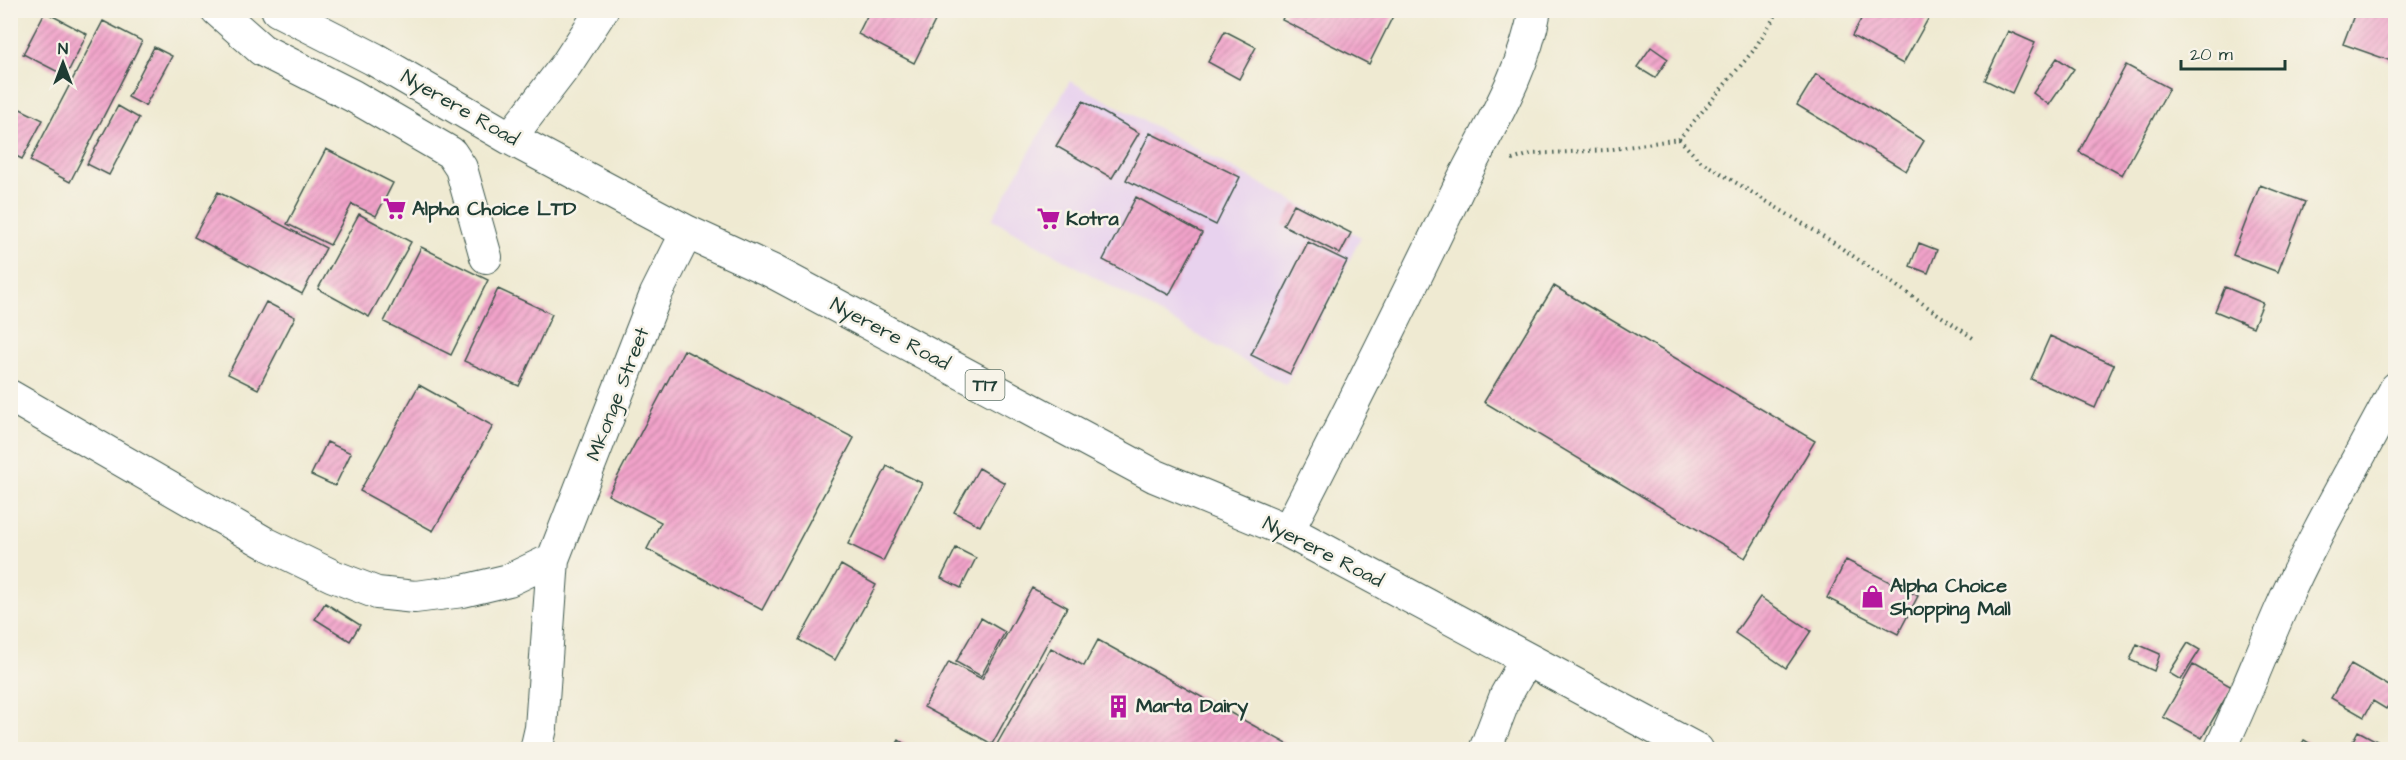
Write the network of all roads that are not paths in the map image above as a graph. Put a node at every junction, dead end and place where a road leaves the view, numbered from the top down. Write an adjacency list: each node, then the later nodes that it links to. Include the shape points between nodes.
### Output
1 (217, 10): 7 (street, via 262,50 353,96 451,153 461,168)
2 (278, 10): 5 (main road, Nyerere Road / T17, via 374,58)
3 (602, 10): 5 (street)
4 (1535, 10): 12 (street, via 1499,112)
5 (510, 138): 6 (main road, Nyerere Road / T17)
6 (687, 232): 12 (main road, Nyerere Road / T17, via 772,271 1155,476); 13 (street, Mkonge Street, via 656,294)
7 (486, 257)
8 (2396, 388): 11 (street)
9 (10, 396): 13 (street, via 267,544 377,593 415,597 463,591 508,580)
10 (2396, 429): 11 (street)
11 (2358, 456): 18 (street, via 2280,611)
12 (1288, 531): 14 (main road, Nyerere Road / T17)
13 (553, 559): 15 (street, Mkonge Street, via 541,728)
14 (1526, 660): 16 (street, via 1506,694); 17 (main road, Nyerere Road / T17)
15 (536, 750)
16 (1485, 750)
17 (1697, 750)
18 (2220, 750)

